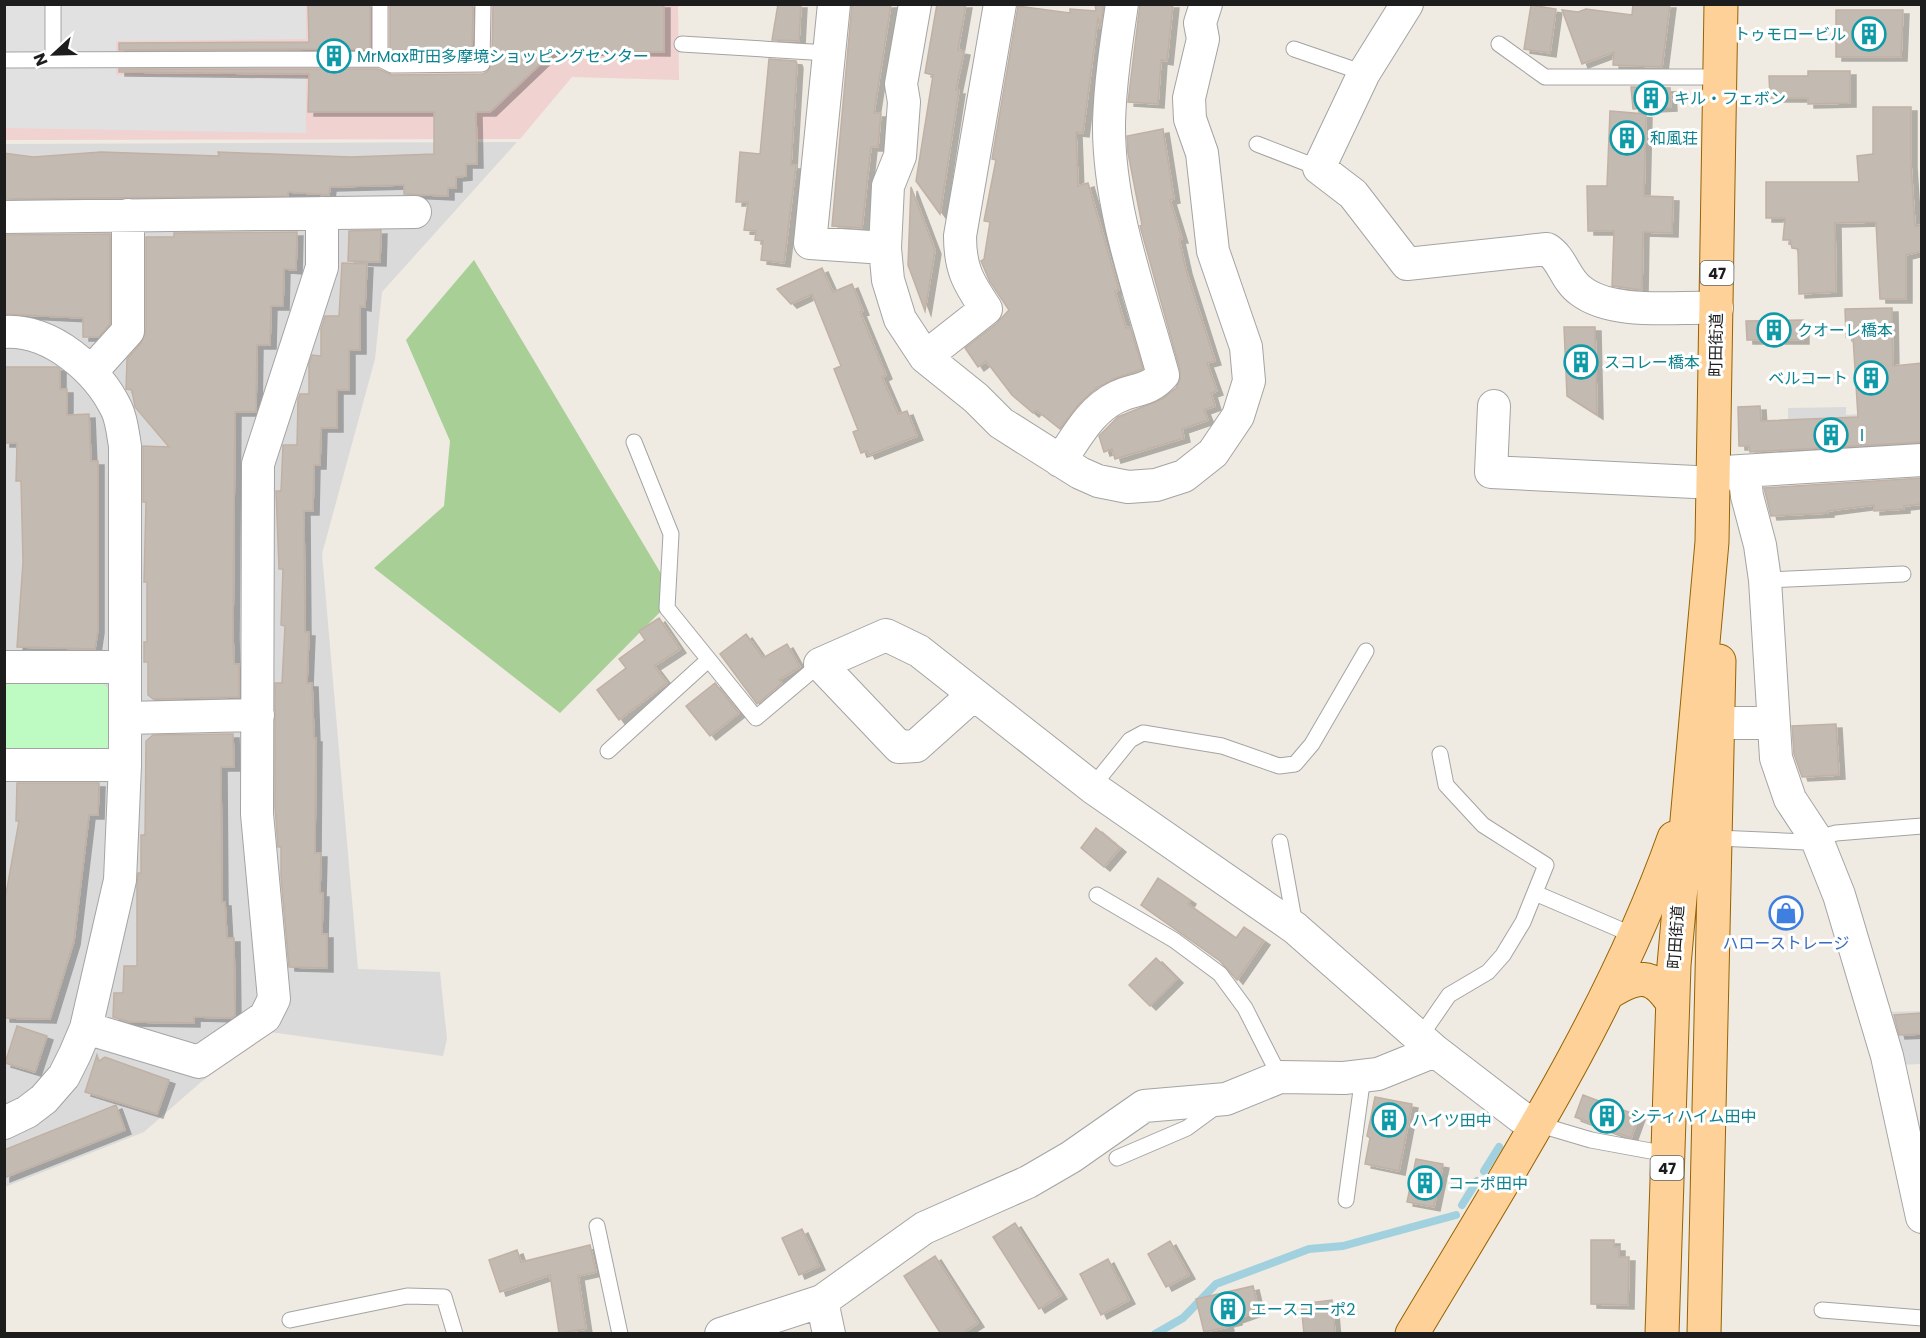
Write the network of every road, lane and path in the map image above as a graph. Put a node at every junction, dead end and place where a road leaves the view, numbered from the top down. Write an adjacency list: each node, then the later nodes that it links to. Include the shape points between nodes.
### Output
1 (53, 4): 17 (lane)
2 (380, 4): 15 (lane)
3 (483, 4): 15 (lane, via 482,64 392,65)
4 (834, 4): 14 (street)
5 (915, 4): 26 (street, via 901,84 904,102 900,156 888,186)
6 (1000, 4): 29 (street, via 960,236 960,262 986,309)
7 (1122, 4): 34 (street, via 1109,124 1112,171 1119,212 1163,375 1153,386 1117,397 1094,411)
8 (1206, 4): 34 (street, via 1200,23 1203,39 1189,98 1190,118 1202,153 1213,250 1246,347 1249,381 1241,408 1213,453 1184,476 1156,485 1128,487 1098,481)
9 (1407, 4): 18 (street)
10 (1721, 4): 19 (main road, 町田街道 / 47)
11 (1499, 44): 19 (lane, via 1545,77)
12 (682, 45): 14 (lane)
13 (1294, 50): 18 (lane)
14 (828, 53): 26 (street, via 810,243)
15 (380, 58): 17 (lane)
16 (4, 60): 17 (lane)
17 (53, 60)
18 (1364, 73): 21 (street)
19 (1720, 77): 27 (main road, 町田街道 / 47)
20 (1257, 144): 21 (lane)
21 (1319, 168): 27 (street, via 1353,194 1407,264 1547,249 1556,255 1568,279 1595,300 1623,306)
22 (415, 212): 23 (street)
23 (322, 213): 24 (street); 45 (street, via 322,267 258,464)
24 (128, 215): 25 (street); 30 (street, via 128,331)
25 (4, 217)
26 (885, 248): 29 (street, via 888,280 900,319)
27 (1717, 308): 35 (main road, 町田街道 / 47)
28 (4, 332): 30 (street, via 38,338 63,350)
29 (925, 357): 34 (street, via 1001,423)
30 (91, 372): 43 (street, via 118,412 125,446)
31 (1485, 423): 35 (street, via 1491,472)
32 (634, 442): 40 (lane, via 671,534 667,608)
33 (1922, 460): 35 (street)
34 (1060, 461)
35 (1725, 476): 36 (main road, 町田街道 / 47); 38 (street, via 1747,496)
36 (1712, 542): 47 (main road, 町田街道 / 47); 54 (main road, 町田街道 / 47)
37 (1903, 574): 38 (lane)
38 (1765, 580): 48 (street)
39 (1366, 651): 53 (lane, via 1312,744 1296,764 1279,766 1222,746 1143,734 1130,740)
40 (707, 661): 41 (lane, via 756,718); 49 (lane)
41 (820, 664): 44 (street, via 886,635 919,651); 44 (street, via 899,747 916,747)
42 (4, 667): 43 (street)
43 (125, 667): 46 (street)
44 (974, 695): 53 (street)
45 (258, 715): 46 (street); 68 (street, via 257,814 272,1009 199,1062)
46 (125, 718): 52 (street)
47 (1720, 723): 48 (street); 54 (main road, 町田街道 / 47)
48 (1772, 723): 57 (street, via 1776,758 1790,799)
49 (608, 751)
50 (1440, 754): 59 (lane, via 1446,785 1484,825 1546,865)
51 (4, 765): 52 (street)
52 (125, 765): 68 (street, via 120,880)
53 (1092, 787): 62 (street)
54 (1701, 799): 56 (main road, 町田街道 / 47); 61 (main road, 47, via 1704,869); 63 (main road, 47)
55 (1922, 826): 57 (lane, via 1836,833)
56 (1717, 838): 57 (lane); 67 (main road, 町田街道 / 47)
57 (1817, 840): 78 (street, via 1839,895 1887,1056)
58 (1280, 842): 62 (lane)
59 (1535, 893): 63 (lane); 69 (lane, via 1503,955 1488,972 1449,995)
60 (1097, 895): 71 (lane, via 1174,940 1220,974 1245,1008)
61 (1678, 908): 63 (main road, 47); 64 (main road, 町田街道 / 47)
62 (1295, 928): 69 (street)
63 (1641, 940): 64 (main road); 65 (main road, 47)
64 (1674, 965): 66 (main road, 町田街道 / 47); 67 (main road, via 1701,994)
65 (1608, 993): 66 (main road, via 1640,978 1663,989); 74 (main road, 47, via 1568,1074)
66 (1672, 1002): 75 (main road, 町田街道 / 47)
67 (1713, 1016): 90 (main road, 町田街道 / 47)
68 (86, 1028): 73 (street, via 64,1076 44,1099)
69 (1427, 1044): 70 (street, via 1378,1074); 74 (street, via 1521,1117)
70 (1363, 1076): 71 (street); 77 (lane)
71 (1280, 1077): 72 (street)
72 (1226, 1099): 76 (lane, via 1187,1128); 80 (street, via 1144,1106 1028,1182 924,1228)
73 (4, 1123)
74 (1537, 1124): 75 (lane, via 1591,1140); 88 (main road, 47)
75 (1667, 1154): 89 (main road, 町田街道 / 47)
76 (1117, 1158)
77 (1346, 1200)
78 (1922, 1217)
79 (597, 1226): 85 (lane)
80 (822, 1300): 86 (street); 87 (street)
81 (1822, 1310): 82 (lane)
82 (1922, 1318)
83 (290, 1320): 84 (lane, via 407,1296 444,1297)
84 (455, 1334)
85 (620, 1334)
86 (721, 1334)
87 (829, 1334)
88 (1412, 1334)
89 (1662, 1334)
90 (1704, 1334)

